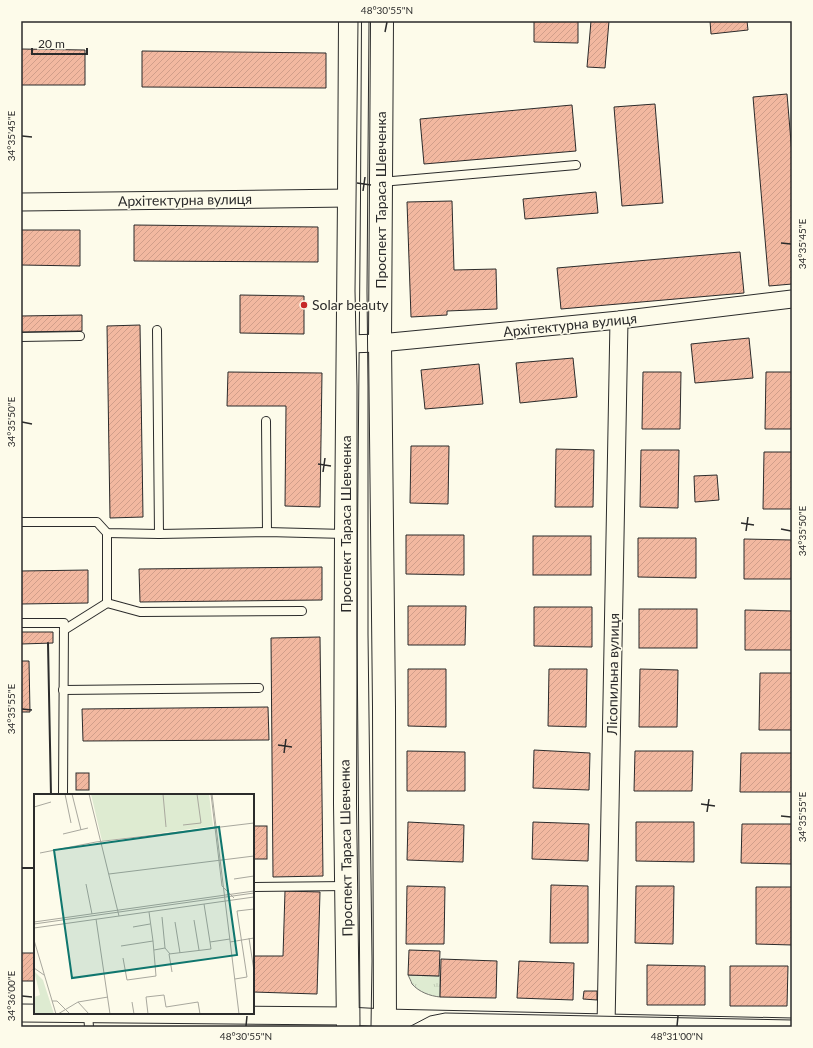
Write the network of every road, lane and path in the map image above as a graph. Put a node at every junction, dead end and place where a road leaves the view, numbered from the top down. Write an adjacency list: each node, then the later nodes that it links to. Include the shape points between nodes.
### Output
1 (350, 21): 5 (main road, Проспект Тараса Шевченка)
2 (382, 21): 4 (main road, Проспект Тараса Шевченка)
3 (576, 165): 4 (lane)
4 (381, 182): 12 (main road, Проспект Тараса Шевченка)
5 (349, 198): 6 (street, Архітектурна вулиця); 13 (main road, Проспект Тараса Шевченка)
6 (21, 202)
7 (792, 299): 8 (street, Архітектурна вулиця)
8 (619, 320): 12 (street, Архітектурна вулиця); 34 (street, Лісопильна вулиця)
9 (157, 330): 18 (lane)
10 (80, 336): 11 (lane)
11 (21, 337)
12 (380, 343): 13 (street, Архітектурна вулиця); 33 (main road, Проспект Тараса Шевченка)
13 (347, 344): 19 (main road, Проспект Тараса Шевченка)
14 (266, 421): 16 (lane)
15 (21, 522): 17 (lane, via 97,522)
16 (267, 532): 18 (lane); 19 (lane)
17 (107, 533): 18 (lane); 20 (lane)
18 (159, 534)
19 (346, 534): 27 (main road, Проспект Тараса Шевченка)
20 (107, 603): 21 (lane, via 140,612); 23 (lane)
21 (302, 610)
22 (21, 623): 23 (lane, via 64,623)
23 (64, 630): 25 (lane)
24 (259, 688): 25 (lane)
25 (63, 690): 26 (lane)
26 (63, 794)
27 (346, 886): 28 (lane); 32 (main road, Проспект Тараса Шевченка)
28 (254, 887)
29 (21, 1013): 31 (street)
30 (107, 1014): 31 (street); 32 (street)
31 (89, 1020)
32 (348, 1022): 33 (street)
33 (385, 1023): 34 (street)
34 (606, 1025): 35 (street)
35 (792, 1027)

